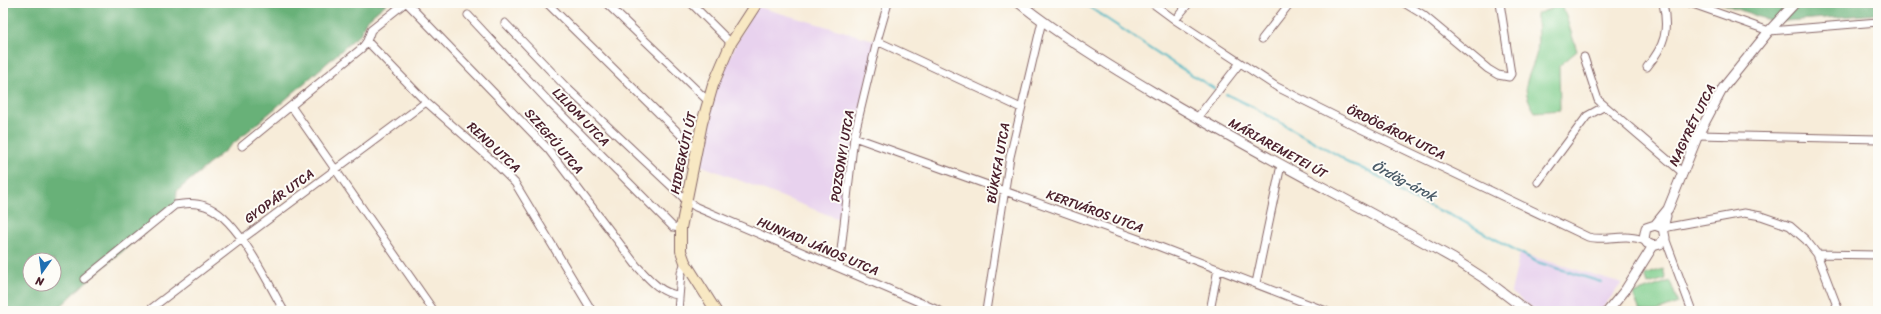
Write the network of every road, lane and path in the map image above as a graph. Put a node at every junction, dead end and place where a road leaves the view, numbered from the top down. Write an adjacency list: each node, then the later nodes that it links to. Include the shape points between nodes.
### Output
1 (406, 3): 23 (street, via 371,30); 57 (street, SZEGFŰ UTCA, via 548,149 651,281 671,294)
2 (547, 3): 39 (street)
3 (606, 3): 29 (street)
4 (691, 3): 25 (street)
5 (757, 3): 25 (main road, HIDEGKÚTI ÚT)
6 (888, 3): 24 (street, POZSONYI UTCA)
7 (1020, 3): 18 (street, MÁRIAREMETEI ÚT)
8 (1152, 3): 17 (street, ÖRDÖGÁROK UTCA)
9 (1189, 3): 17 (street)
10 (1290, 3): 22 (street)
11 (1404, 3): 12 (street, via 1422,14 1488,69 1498,75 1509,77 1511,74)
12 (1500, 3)
13 (1663, 3): 28 (street, via 1666,16 1665,35 1659,51)
14 (1690, 3): 21 (street)
15 (1795, 3): 21 (street, NAGYRÉT UTCA)
16 (468, 16): 46 (street, LILIOM UTCA, via 673,227)
17 (1175, 20): 27 (street, ÖRDÖGÁROK UTCA)
18 (1042, 21): 33 (street, BÜKKFA UTCA); 34 (street, MÁRIAREMETEI ÚT)
19 (1878, 22): 21 (street)
20 (505, 23): 45 (street, HUNYADI JÁNOS UTCA, via 565,86)
21 (1769, 31): 35 (street, NAGYRÉT UTCA, via 1728,81)
22 (1262, 39)
23 (367, 41): 30 (street, REND UTCA); 31 (street, via 362,48)
24 (877, 42): 33 (street); 36 (street, POZSONYI UTCA)
25 (732, 43): 29 (main road, HIDEGKÚTI ÚT)
26 (1584, 57): 32 (street, via 1598,100)
27 (1240, 63): 34 (street); 49 (street, ÖRDÖGÁROK UTCA, via 1277,87 1580,234 1596,240 1630,236)
28 (1647, 67)
29 (708, 101): 39 (main road, HIDEGKÚTI ÚT)
30 (426, 102): 41 (street, GYOPÁR UTCA); 61 (street, REND UTCA, via 515,183)
31 (291, 106): 38 (street); 41 (street)
32 (1605, 106): 42 (street); 43 (street, via 1587,116)
33 (1021, 108): 44 (street, BÜKKFA UTCA)
34 (1197, 118): 40 (street, MÁRIAREMETEI ÚT)
35 (1698, 135): 37 (street); 42 (street, NAGYRÉT UTCA)
36 (854, 137): 44 (street, KERTVÁROS UTCA); 53 (street, POZSONYI UTCA)
37 (1878, 139)
38 (242, 146)
39 (697, 151): 45 (main road, HIDEGKÚTI ÚT)
40 (1281, 165): 56 (street); 68 (street, MÁRIAREMETEI ÚT, via 1454,259)
41 (335, 170): 48 (street, GYOPÁR UTCA); 60 (street)
42 (1683, 173): 47 (street, NAGYRÉT UTCA, via 1668,209)
43 (1538, 182)
44 (1005, 190): 54 (street, KERTVÁROS UTCA); 65 (street, BÜKKFA UTCA)
45 (687, 201): 46 (main road, HIDEGKÚTI ÚT); 53 (street, HUNYADI JÁNOS UTCA)
46 (681, 228): 52 (main road, HIDEGKÚTI ÚT, via 681,251)
47 (1666, 232): 49 (street, NAGYRÉT UTCA); 49 (street, NAGYRÉT UTCA, via 1649,226 1644,231); 50 (street, via 1744,213 1790,226); 70 (street)
48 (242, 238): 55 (street, via 222,215 206,206 189,203 175,205); 58 (street, GYOPÁR UTCA); 59 (street)
49 (1648, 243): 69 (street, NAGYRÉT UTCA, via 1643,260 1626,289)
50 (1817, 254): 51 (street); 71 (street)
51 (1878, 255)
52 (685, 262): 57 (street); 63 (main road, HIDEGKÚTI ÚT)
53 (839, 268): 64 (street, HUNYADI JÁNOS UTCA)
54 (1218, 269): 56 (street, KERTVÁROS UTCA); 66 (street)
55 (84, 279)
56 (1256, 283): 67 (street, KERTVÁROS UTCA)
57 (679, 294): 62 (street)
58 (148, 311)
59 (284, 311)
60 (434, 311)
61 (592, 311)
62 (678, 311)
63 (716, 311)
64 (940, 311)
65 (986, 311)
66 (1210, 311)
67 (1326, 311)
68 (1527, 311)
69 (1608, 311)
70 (1692, 311)
71 (1839, 311)

